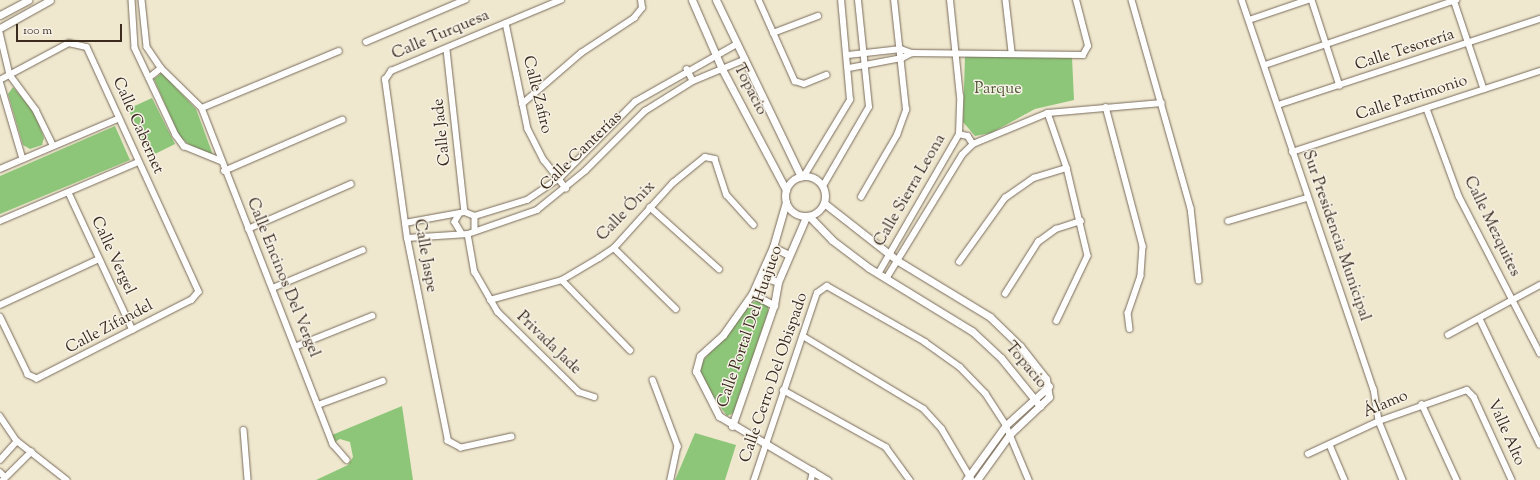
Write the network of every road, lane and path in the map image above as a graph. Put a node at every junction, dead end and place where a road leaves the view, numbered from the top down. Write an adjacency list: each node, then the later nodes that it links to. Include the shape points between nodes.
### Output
1 (28, 0): 22 (street)
2 (50, 0): 27 (street)
3 (132, 0): 57 (street, via 134,44)
4 (142, 0): 49 (street, Calle Encinos Del Vergel, via 144,42)
5 (465, 0): 30 (street)
6 (561, 0): 26 (street, Calle Turquesa)
7 (641, 0): 62 (street, via 642,8 634,18 581,53)
8 (692, 0): 41 (street, Topacio)
9 (716, 0): 33 (street, Topacio)
10 (759, 0): 29 (street)
11 (841, 0): 43 (street)
12 (858, 0): 39 (street)
13 (894, 0): 35 (street)
14 (950, 0): 42 (street, Calle Sierra Leona)
15 (1006, 0): 38 (street)
16 (1076, 0): 38 (street, via 1088,52 1083,55)
17 (1132, 0): 63 (street)
18 (1242, 0): 25 (street, Sur Presidencia Municipal)
19 (1308, 0): 25 (street)
20 (1312, 0): 31 (street)
21 (1455, 0): 31 (street); 34 (street)
22 (0, 15)
23 (818, 16): 29 (street)
24 (1540, 19): 34 (street, Calle Tesorería)
25 (1249, 20): 48 (street, Sur Presidencia Municipal)
26 (506, 23): 36 (street, Calle Turquesa); 62 (street, Calle Zafiro)
27 (0, 28)
28 (0, 33): 32 (street)
29 (773, 33): 56 (street, via 795,81 801,84)
30 (366, 42)
31 (1326, 43): 48 (street); 60 (street)
32 (1, 44): 44 (street)
33 (737, 44): 41 (street, Calle Canterías); 46 (street, Topacio)
34 (1468, 44): 60 (street, Calle Tesorería); 61 (street)
35 (901, 49): 39 (street); 40 (street); 45 (street)
36 (446, 50): 55 (street, Calle Turquesa); 95 (street, Calle Jade)
37 (339, 51): 66 (street)
38 (1012, 52): 42 (street)
39 (865, 53): 43 (street); 47 (street)
40 (912, 53): 42 (street); 45 (street)
41 (716, 54): 51 (street, Calle Canterías); 52 (street, Topacio)
42 (956, 54): 71 (street, Calle Sierra Leona)
43 (848, 55): 50 (street)
44 (2, 56): 54 (street)
45 (902, 58): 47 (street); 90 (street, via 906,97 903,121)
46 (744, 60): 52 (street, Calle Canterías); 83 (street, Topacio)
47 (867, 65): 50 (street); 86 (street, via 870,98 867,113)
48 (1265, 65): 64 (street, Sur Presidencia Municipal)
49 (161, 68): 57 (street); 66 (street, Calle Encinos Del Vergel)
50 (849, 68): 83 (street, via 849,106)
51 (687, 69): 59 (street); 84 (street, Calle Canterías, via 635,102)
52 (722, 69): 59 (street, Calle Canterías); 88 (street, Topacio)
53 (1540, 71): 61 (street, Calle Patrimonio)
54 (10, 74): 58 (street); 69 (street, Calle Cabernet, via 68,43 84,44); 73 (street, via 36,110)
55 (386, 75): 102 (street, Calle Jaspe, via 385,87)
56 (826, 75)
57 (150, 77): 78 (street, via 179,141)
58 (0, 80): 77 (street)
59 (693, 81): 87 (street, Calle Canterías, via 630,123)
60 (1340, 86): 64 (street, Calle Tesorería)
61 (1484, 89): 67 (street, Calle Patrimonio)
62 (522, 104): 84 (street, Calle Zafiro, via 532,140)
63 (1162, 104): 65 (street); 124 (street, via 1194,220)
64 (1278, 105): 75 (street, Sur Presidencia Municipal)
65 (1106, 107): 68 (street); 140 (street, via 1143,246 1141,276 1128,313)
66 (202, 108): 78 (street, Calle Encinos Del Vergel)
67 (1427, 109): 75 (street, Calle Patrimonio); 131 (street, Calle Mezquites, via 1459,196)
68 (1048, 112): 72 (street); 80 (street)
69 (118, 120): 73 (street); 79 (street, Calle Cabernet)
70 (342, 120): 82 (street)
71 (959, 134): 72 (street, via 968,136); 74 (street, Calle Sierra Leona)
72 (973, 144): 76 (street)
73 (53, 145): 77 (street)
74 (952, 148): 76 (street); 104 (street, Calle Sierra Leona)
75 (1292, 152): 91 (street, Sur Presidencia Municipal)
76 (962, 156): 107 (street)
77 (24, 159): 81 (street)
78 (221, 161): 82 (street, Calle Encinos Del Vergel)
79 (138, 162): 89 (street); 130 (street, Calle Cabernet)
80 (1067, 168): 100 (street); 118 (street, via 1034,178 1005,198)
81 (0, 169)
82 (224, 171): 105 (street, Calle Encinos Del Vergel)
83 (803, 176): 86 (street); 88 (street)
84 (560, 178): 87 (street, Calle Zafiro); 97 (street, Calle Canterías, via 527,200)
85 (351, 184): 105 (street)
86 (823, 186): 93 (street)
87 (566, 188): 106 (street, Calle Canterías, via 537,210)
88 (786, 190): 92 (street)
89 (69, 193): 99 (street); 116 (street, Calle Vergel)
90 (861, 197)
91 (1307, 198): 101 (street); 158 (street, Sur Presidencia Municipal, via 1374,389)
92 (786, 202): 98 (street, via 794,213); 111 (street, Calle Portal Del Huajuco)
93 (824, 203): 98 (street); 114 (street, Topacio)
94 (650, 207): 103 (street, Calle Ónix, via 685,172 711,157 718,164 727,195); 112 (street, Calle Ónix); 119 (street)
95 (465, 212): 96 (street); 97 (street)
96 (459, 215): 102 (street); 108 (street, via 455,222)
97 (475, 216): 106 (street)
98 (808, 216): 115 (street, Calle Portal Del Huajuco); 120 (street, Topacio, via 832,240)
99 (0, 221)
100 (1081, 221): 129 (street, via 1043,237); 139 (street, via 1087,261)
101 (1228, 221)
102 (405, 223): 110 (street, Calle Jaspe)
103 (754, 225)
104 (906, 225): 107 (street); 114 (street, Calle Sierra Leona)
105 (248, 228): 127 (street, Calle Encinos Del Vergel)
106 (475, 229): 109 (street, Calle Canterías)
107 (916, 231): 117 (street)
108 (461, 232): 109 (street); 110 (street)
109 (468, 234): 132 (street, via 475,272)
110 (407, 238): 163 (street, Calle Jaspe, via 448,441 461,448)
111 (773, 247): 115 (street); 121 (street, Calle Portal Del Huajuco)
112 (614, 248): 123 (street, Calle Ónix); 135 (street)
113 (362, 250): 127 (street)
114 (889, 254): 117 (street, Topacio); 120 (street, Calle Sierra Leona)
115 (790, 255): 125 (street, Calle Portal Del Huajuco)
116 (97, 260): 133 (street); 141 (street, Calle Vergel)
117 (898, 261): 122 (street); 149 (street, Topacio, via 990,317 1020,346)
118 (959, 262)
119 (719, 269)
120 (878, 274): 122 (street, Topacio)
121 (761, 276): 125 (street); 128 (street, Calle Portal Del Huajuco)
122 (886, 279): 153 (street, Topacio, via 972,330 1001,358)
123 (562, 280): 132 (street, Calle Ónix); 145 (street)
124 (1199, 281)
125 (778, 282): 134 (street, Calle Portal Del Huajuco)
126 (1540, 285): 131 (street)
127 (274, 287): 144 (street, Calle Encinos Del Vergel)
128 (752, 294): 134 (street); 160 (street, Calle Portal Del Huajuco, via 723,335 700,356 696,367 712,406)
129 (1005, 294)
130 (198, 295): 141 (street, Calle Zifandel)
131 (1512, 299): 138 (street); 146 (street, Calle Mezquites)
132 (490, 300): 151 (street, Privada Jade, via 512,327 579,392)
133 (0, 305)
134 (774, 305): 160 (street, Calle Portal Del Huajuco)
135 (676, 309)
136 (372, 316): 144 (street)
137 (0, 317): 141 (street, Calle Zifandel, via 32,379 47,376)
138 (1480, 319): 142 (street); 166 (street)
139 (1057, 321)
140 (1130, 329)
141 (133, 330)
142 (1448, 334)
143 (803, 336): 150 (street, Calle Cerro Del Obispado); 159 (street, Calle Cerro Del Obispado, via 817,293 822,287 831,287 942,353 986,394); 174 (street, via 924,409 942,428)
144 (297, 346): 155 (street, Calle Encinos Del Vergel)
145 (630, 350)
146 (1540, 353)
147 (653, 380): 178 (street, via 678,446)
148 (383, 381): 155 (street)
149 (1049, 386): 153 (street); 156 (street, Topacio, via 1049,397)
150 (784, 390): 165 (street, Calle Cerro Del Obispado); 182 (street, via 886,447)
151 (594, 397)
152 (1474, 397): 154 (street, Álamo, via 1463,390); 188 (street, Valle Alto)
153 (1034, 399): 156 (street, Topacio); 159 (street)
154 (1422, 404): 158 (street, Álamo); 187 (street)
155 (318, 405): 171 (street, Calle Encinos Del Vergel, via 333,444)
156 (1040, 406): 162 (street)
157 (0, 416): 164 (street)
158 (1379, 421): 167 (street, Álamo); 186 (street, Sur Presidencia Municipal)
159 (1006, 425): 162 (street); 174 (street)
160 (732, 426): 165 (street, Calle Portal Del Huajuco)
161 (244, 430): 177 (street)
162 (1010, 434): 183 (street); 184 (street)
163 (512, 437)
164 (17, 441): 168 (street); 170 (street)
165 (765, 444): 172 (street, Calle Portal Del Huajuco); 179 (street, Calle Cerro Del Obispado)
166 (1540, 444)
167 (1330, 445): 169 (street, Álamo); 185 (street)
168 (31, 452): 175 (street); 176 (street)
169 (1308, 454)
170 (0, 460)
171 (347, 460)
172 (813, 471): 180 (street); 181 (street, Calle Portal Del Huajuco)
173 (0, 472): 175 (street)
174 (969, 478)
175 (4, 479)
176 (67, 480)
177 (248, 480)
178 (671, 480)
179 (754, 480)
180 (811, 480)
181 (827, 480)
182 (910, 480)
183 (977, 480)
184 (1029, 480)
185 (1345, 480)
186 (1403, 480)
187 (1457, 480)
188 (1512, 480)

